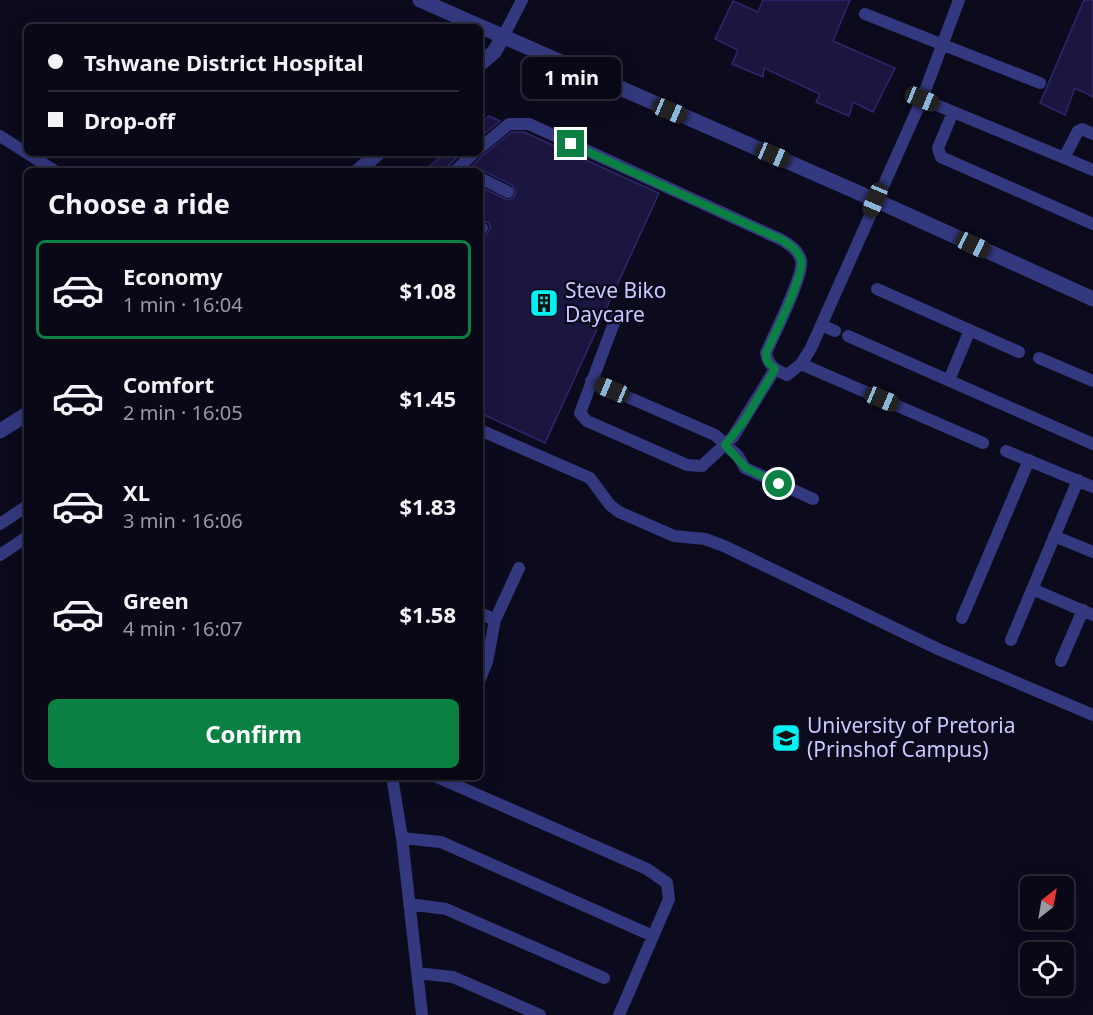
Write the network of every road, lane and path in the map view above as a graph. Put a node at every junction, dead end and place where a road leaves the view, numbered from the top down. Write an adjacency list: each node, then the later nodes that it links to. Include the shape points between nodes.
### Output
1 (420, 0): 5 (street)
2 (522, 0): 7 (lane)
3 (959, 0): 8 (lane)
4 (865, 14): 8 (lane)
5 (474, 24)
6 (483, 28): 7 (street)
7 (503, 37): 9 (street); 27 (street)
8 (940, 44): 10 (lane); 11 (lane)
9 (483, 61)
10 (1040, 83)
11 (922, 99): 12 (lane); 27 (lane)
12 (953, 112): 20 (lane); 28 (lane, via 938,148 941,157)
13 (1093, 134): 20 (lane, via 1078,131)
14 (0, 136): 16 (lane)
15 (483, 146): 39 (lane, via 509,124 529,124 795,249 802,261 799,276 766,353 767,361)
16 (24, 151)
17 (31, 156): 21 (lane)
18 (375, 156): 22 (street)
19 (471, 156): 23 (lane)
20 (1064, 159): 24 (lane)
21 (50, 168)
22 (361, 168)
23 (461, 168)
24 (1093, 170)
25 (483, 180): 26 (lane)
26 (508, 192)
27 (875, 200): 30 (street); 32 (lane)
28 (1093, 224)
29 (877, 289): 33 (lane)
30 (1093, 299)
31 (617, 315): 41 (lane)
32 (821, 325): 34 (lane); 38 (lane)
33 (970, 330): 36 (lane); 40 (lane)
34 (835, 331)
35 (848, 336): 40 (lane)
36 (1019, 351)
37 (1039, 358): 42 (lane)
38 (801, 364): 39 (lane, via 787,375); 46 (lane)
39 (775, 369): 48 (lane)
40 (949, 380): 47 (lane)
41 (591, 381): 48 (lane, via 715,435); 48 (lane, via 580,412 587,421 687,465 702,466)
42 (1093, 381)
43 (24, 416): 44 (street)
44 (0, 431)
45 (483, 431): 69 (lane, via 590,478 619,512 674,536 705,539 724,546 938,649)
46 (983, 443)
47 (1093, 444)
48 (725, 445): 53 (lane, via 746,468)
49 (1006, 451): 50 (lane)
50 (1029, 460): 51 (lane); 64 (lane)
51 (1078, 480): 52 (lane); 56 (lane)
52 (1093, 487)
53 (813, 499)
54 (24, 508): 55 (lane)
55 (0, 524)
56 (1054, 536): 58 (lane); 61 (lane)
57 (24, 539): 59 (lane)
58 (1093, 552)
59 (0, 555)
60 (519, 568): 65 (lane)
61 (1032, 589): 62 (lane); 66 (lane)
62 (1088, 613): 67 (lane)
63 (483, 614): 65 (lane)
64 (962, 618)
65 (495, 620): 68 (lane)
66 (1011, 640)
67 (1061, 661)
68 (483, 671)
69 (1093, 715)
70 (392, 780): 72 (lane)
71 (444, 780): 74 (lane, via 660,877 667,883 669,899)
72 (402, 838): 73 (lane); 74 (lane, via 441,842)
73 (409, 904): 75 (lane); 76 (lane, via 446,909)
74 (653, 936): 79 (lane)
75 (417, 973): 77 (lane); 78 (lane, via 453,977)
76 (604, 978)
77 (422, 1015)
78 (540, 1015)
79 (619, 1015)

